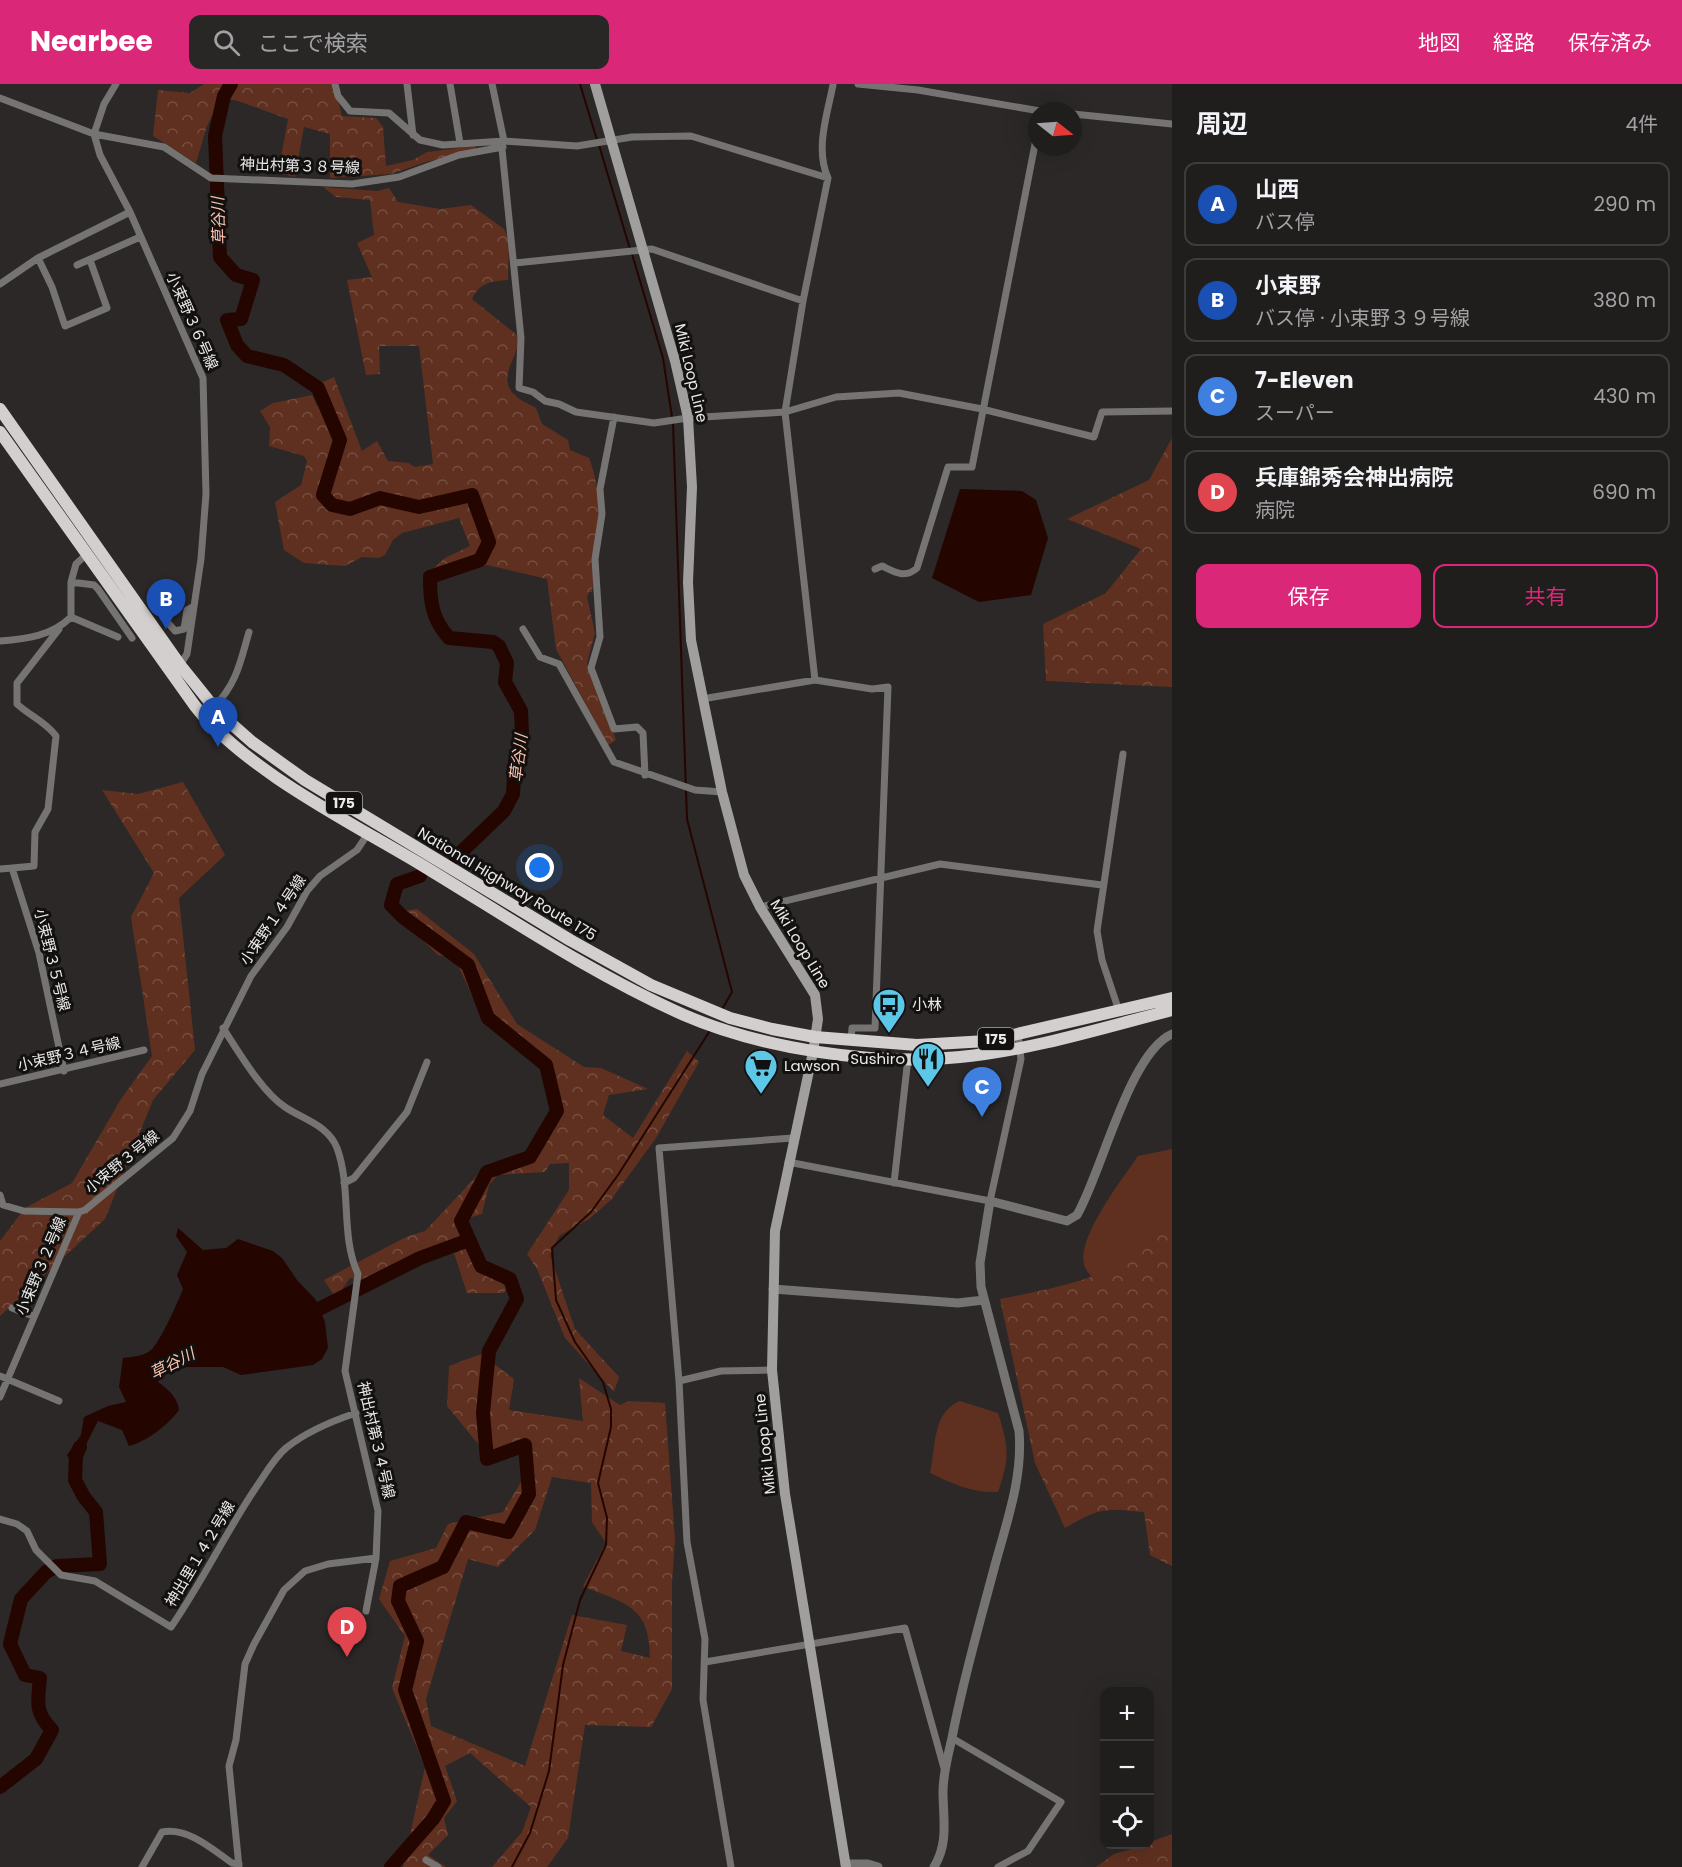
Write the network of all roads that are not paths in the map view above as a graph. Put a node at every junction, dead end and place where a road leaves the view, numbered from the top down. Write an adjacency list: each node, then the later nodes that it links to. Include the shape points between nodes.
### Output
1 (116, 84): 13 (street)
2 (336, 84): 14 (street, via 338,96 350,111 389,113)
3 (407, 84): 14 (street)
4 (450, 84): 16 (street)
5 (492, 84): 17 (street)
6 (595, 84): 15 (main road, Miki Loop Line)
7 (833, 84): 19 (street, via 822,163)
8 (858, 84): 10 (street)
9 (0, 98): 13 (street)
10 (1028, 109)
11 (1082, 115): 12 (street)
12 (1172, 124)
13 (94, 134): 17 (street, 神出村第３８号線, via 164,147 211,178 352,183 399,177 459,155); 20 (street, 小束野３６号線, via 100,155)
14 (413, 135): 16 (street, via 443,145)
15 (610, 140): 17 (street, via 577,146); 19 (street, via 691,136); 22 (main road, Miki Loop Line)
16 (460, 143): 17 (street)
17 (503, 145): 25 (street)
18 (1033, 156): 30 (street)
19 (828, 178): 28 (street)
20 (130, 212): 21 (street, 小束野３６号線); 23 (street)
21 (140, 237): 24 (street); 40 (street, 小束野３６号線, via 203,378 206,494)
22 (642, 250): 25 (street); 28 (street, via 652,249); 34 (main road, Miki Loop Line)
23 (38, 258): 24 (street, via 65,326 107,308); 27 (street)
24 (90, 260): 26 (street)
25 (515, 263): 33 (street, via 521,338 519,388 576,412)
26 (77, 265)
27 (0, 284)
28 (802, 301): 32 (street)
29 (0, 409): 36 (highway, National Highway Route 175 / 175)
30 (982, 409): 31 (street, via 1094,437 1102,412); 32 (street, via 899,393 836,397); 38 (street, via 972,467 948,467 917,568 903,575 882,566)
31 (1172, 411)
32 (785, 412): 34 (street); 50 (street)
33 (614, 417): 34 (street, via 654,423); 54 (street, via 600,489 603,514 595,559 600,637 591,668 614,729 637,727 643,733)
34 (688, 417): 51 (main road, Miki Loop Line, via 692,487 688,582 691,640)
35 (0, 432): 37 (highway, National Highway Route 175 / 175)
36 (98, 547): 37 (street); 49 (highway, National Highway Route 175 / 175)
37 (86, 555): 39 (street, via 76,564); 57 (highway, National Highway Route 175 / 175, via 206,720 270,773)
38 (875, 569)
39 (71, 582): 41 (street); 47 (street, via 94,585)
40 (194, 606): 42 (street, via 187,610 184,629 175,631); 49 (street, 小束野３６号線, via 187,654)
41 (71, 617): 43 (street); 46 (street)
42 (163, 617)
43 (59, 629): 48 (street); 59 (street, via 18,682 15,693 17,704 48,725 56,736 48,809 35,832 34,866)
44 (523, 629): 54 (street, via 540,657 559,664 614,762)
45 (249, 632): 52 (street, via 236,678)
46 (118, 637)
47 (132, 638)
48 (0, 641)
49 (180, 665): 52 (highway, National Highway Route 175 / 175)
50 (815, 680): 51 (street); 60 (street, via 872,689 888,687)
51 (702, 699): 55 (main road, Miki Loop Line)
52 (214, 707): 56 (highway, National Highway Route 175 / 175, via 286,767)
53 (1123, 754): 61 (street)
54 (645, 775): 55 (street, via 695,790)
55 (722, 792): 62 (main road, Miki Loop Line, via 738,856)
56 (376, 822): 57 (street, 小束野１４号線); 70 (highway, National Highway Route 175 / 175, via 651,985 730,1018)
57 (368, 833): 63 (street, 小束野１４号線, via 357,850 320,876 307,891); 74 (highway, National Highway Route 175 / 175, via 602,972 684,1015)
58 (0, 868): 59 (street)
59 (12, 868): 77 (street, 小束野３５号線, via 39,953)
60 (880, 879): 61 (street, via 940,864); 62 (street); 71 (street, via 874,1028 852,1028)
61 (1102, 885): 66 (street, via 1097,931)
62 (760, 908): 70 (main road, Miki Loop Line, via 815,994)
63 (246, 986): 67 (street, 小束野３号線)
64 (1172, 998): 66 (highway, National Highway Route 175 / 175)
65 (1172, 1010): 72 (highway, National Highway Route 175 / 175)
66 (1119, 1011): 68 (highway, National Highway Route 175 / 175)
67 (223, 1028): 81 (street, 神出村第３４号線, via 281,1105 327,1131 337,1148); 85 (street, 小束野３号線, via 190,1112 172,1138)
68 (1018, 1034): 71 (highway, National Highway Route 175 / 175, via 941,1045); 72 (street)
69 (1172, 1034): 84 (street, via 1157,1044 1136,1074 1077,1215 1067,1221)
70 (815, 1037): 71 (highway, National Highway Route 175 / 175); 74 (main road, Miki Loop Line)
71 (851, 1041)
72 (1020, 1048): 75 (highway, National Highway Route 175 / 175, via 956,1058); 84 (street, via 1010,1118)
73 (144, 1050): 77 (street, 小束野３４号線)
74 (813, 1052): 75 (highway, National Highway Route 175 / 175); 79 (main road, Miki Loop Line)
75 (908, 1058): 82 (street)
76 (427, 1062): 81 (street, via 407,1112 354,1179)
77 (64, 1071): 78 (street, 小束野３４号線)
78 (0, 1084)
79 (793, 1138): 80 (main road, Miki Loop Line); 92 (street, via 658,1148)
80 (788, 1162): 82 (street); 86 (main road, Miki Loop Line, via 776,1232)
81 (344, 1183): 95 (street, 神出村第３４号線, via 346,1225 358,1285 345,1371)
82 (894, 1183): 84 (street)
83 (0, 1195): 85 (street, 小束野３号線, via 3,1205 24,1210)
84 (990, 1201): 87 (street, via 980,1263)
85 (79, 1212): 89 (street, 小束野３２号線)
86 (773, 1289): 87 (street, via 958,1303); 90 (main road, Miki Loop Line)
87 (984, 1300): 101 (street, via 1021,1451 1014,1497)
88 (12, 1308): 89 (street)
89 (33, 1316): 91 (street, 小束野３２号線)
90 (772, 1370): 92 (street, via 721,1371); 99 (main road, Miki Loop Line, via 785,1494)
91 (4, 1378): 93 (street, 小束野３２号線); 94 (street)
92 (679, 1381): 100 (street, via 687,1542 705,1639)
93 (0, 1397)
94 (59, 1401)
95 (356, 1413): 96 (street, 神出里１４２号線, via 304,1436 278,1456 171,1627 95,1581 61,1575 36,1550 27,1531); 97 (street, 神出村第３４号線, via 378,1511)
96 (0, 1519)
97 (376, 1558): 98 (street, 神出村第３４号線); 104 (street, via 304,1571 284,1590 245,1664 229,1766)
98 (366, 1611)
99 (808, 1643): 100 (street); 102 (street, via 905,1628); 105 (main road, Miki Loop Line)
100 (705, 1662): 108 (street, via 703,1700)
101 (952, 1737): 102 (street); 111 (street, via 1061,1802 1028,1851)
102 (945, 1771): 110 (street, via 946,1828)
103 (426, 1860): 107 (street)
104 (239, 1865): 106 (street, via 196,1838 172,1830 162,1832)
105 (845, 1865): 109 (street)
106 (142, 1867)
107 (438, 1867)
108 (731, 1867)
109 (878, 1867)
110 (934, 1867)
111 (998, 1867)

